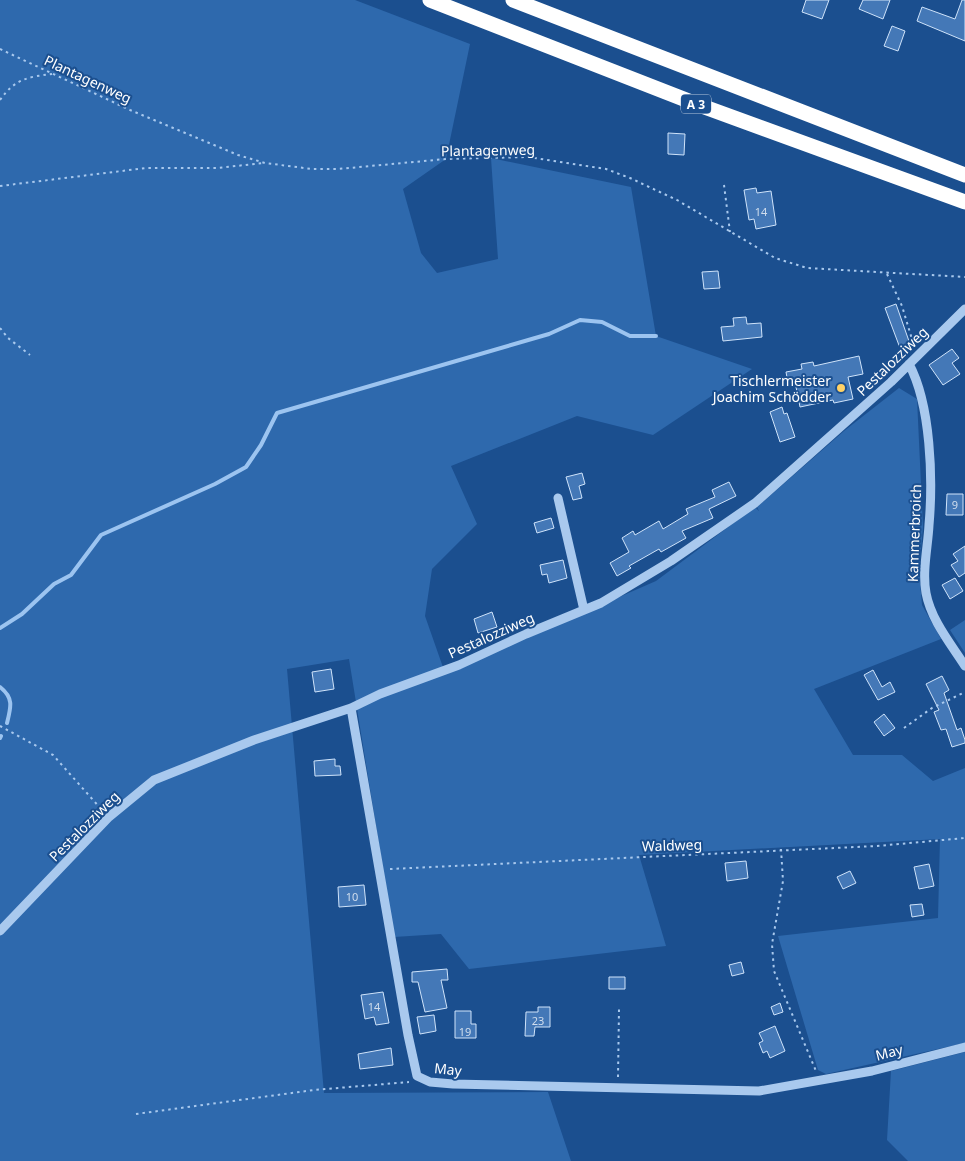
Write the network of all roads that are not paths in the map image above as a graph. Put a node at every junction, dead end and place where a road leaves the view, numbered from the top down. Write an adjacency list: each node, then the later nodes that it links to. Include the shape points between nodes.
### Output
1 (430, 0): 4 (highway, A 3, via 690,101)
2 (513, 0): 3 (highway, A 3)
3 (965, 175)
4 (965, 202)
5 (965, 309): 6 (street, Pestalozziweg)
6 (909, 364): 8 (street, Pestalozziweg, via 755,504 671,561 602,603); 9 (street, Kammerbroich, via 917,378 923,404 932,492 926,593 936,620)
7 (558, 498): 8 (street)
8 (584, 610): 10 (street, Pestalozziweg)
9 (965, 666)
10 (351, 708): 11 (street, Pestalozziweg, via 254,740 154,780 109,817); 12 (street, May, via 417,1076 430,1082 453,1084 759,1091 872,1071)
11 (0, 931)
12 (965, 1048)

